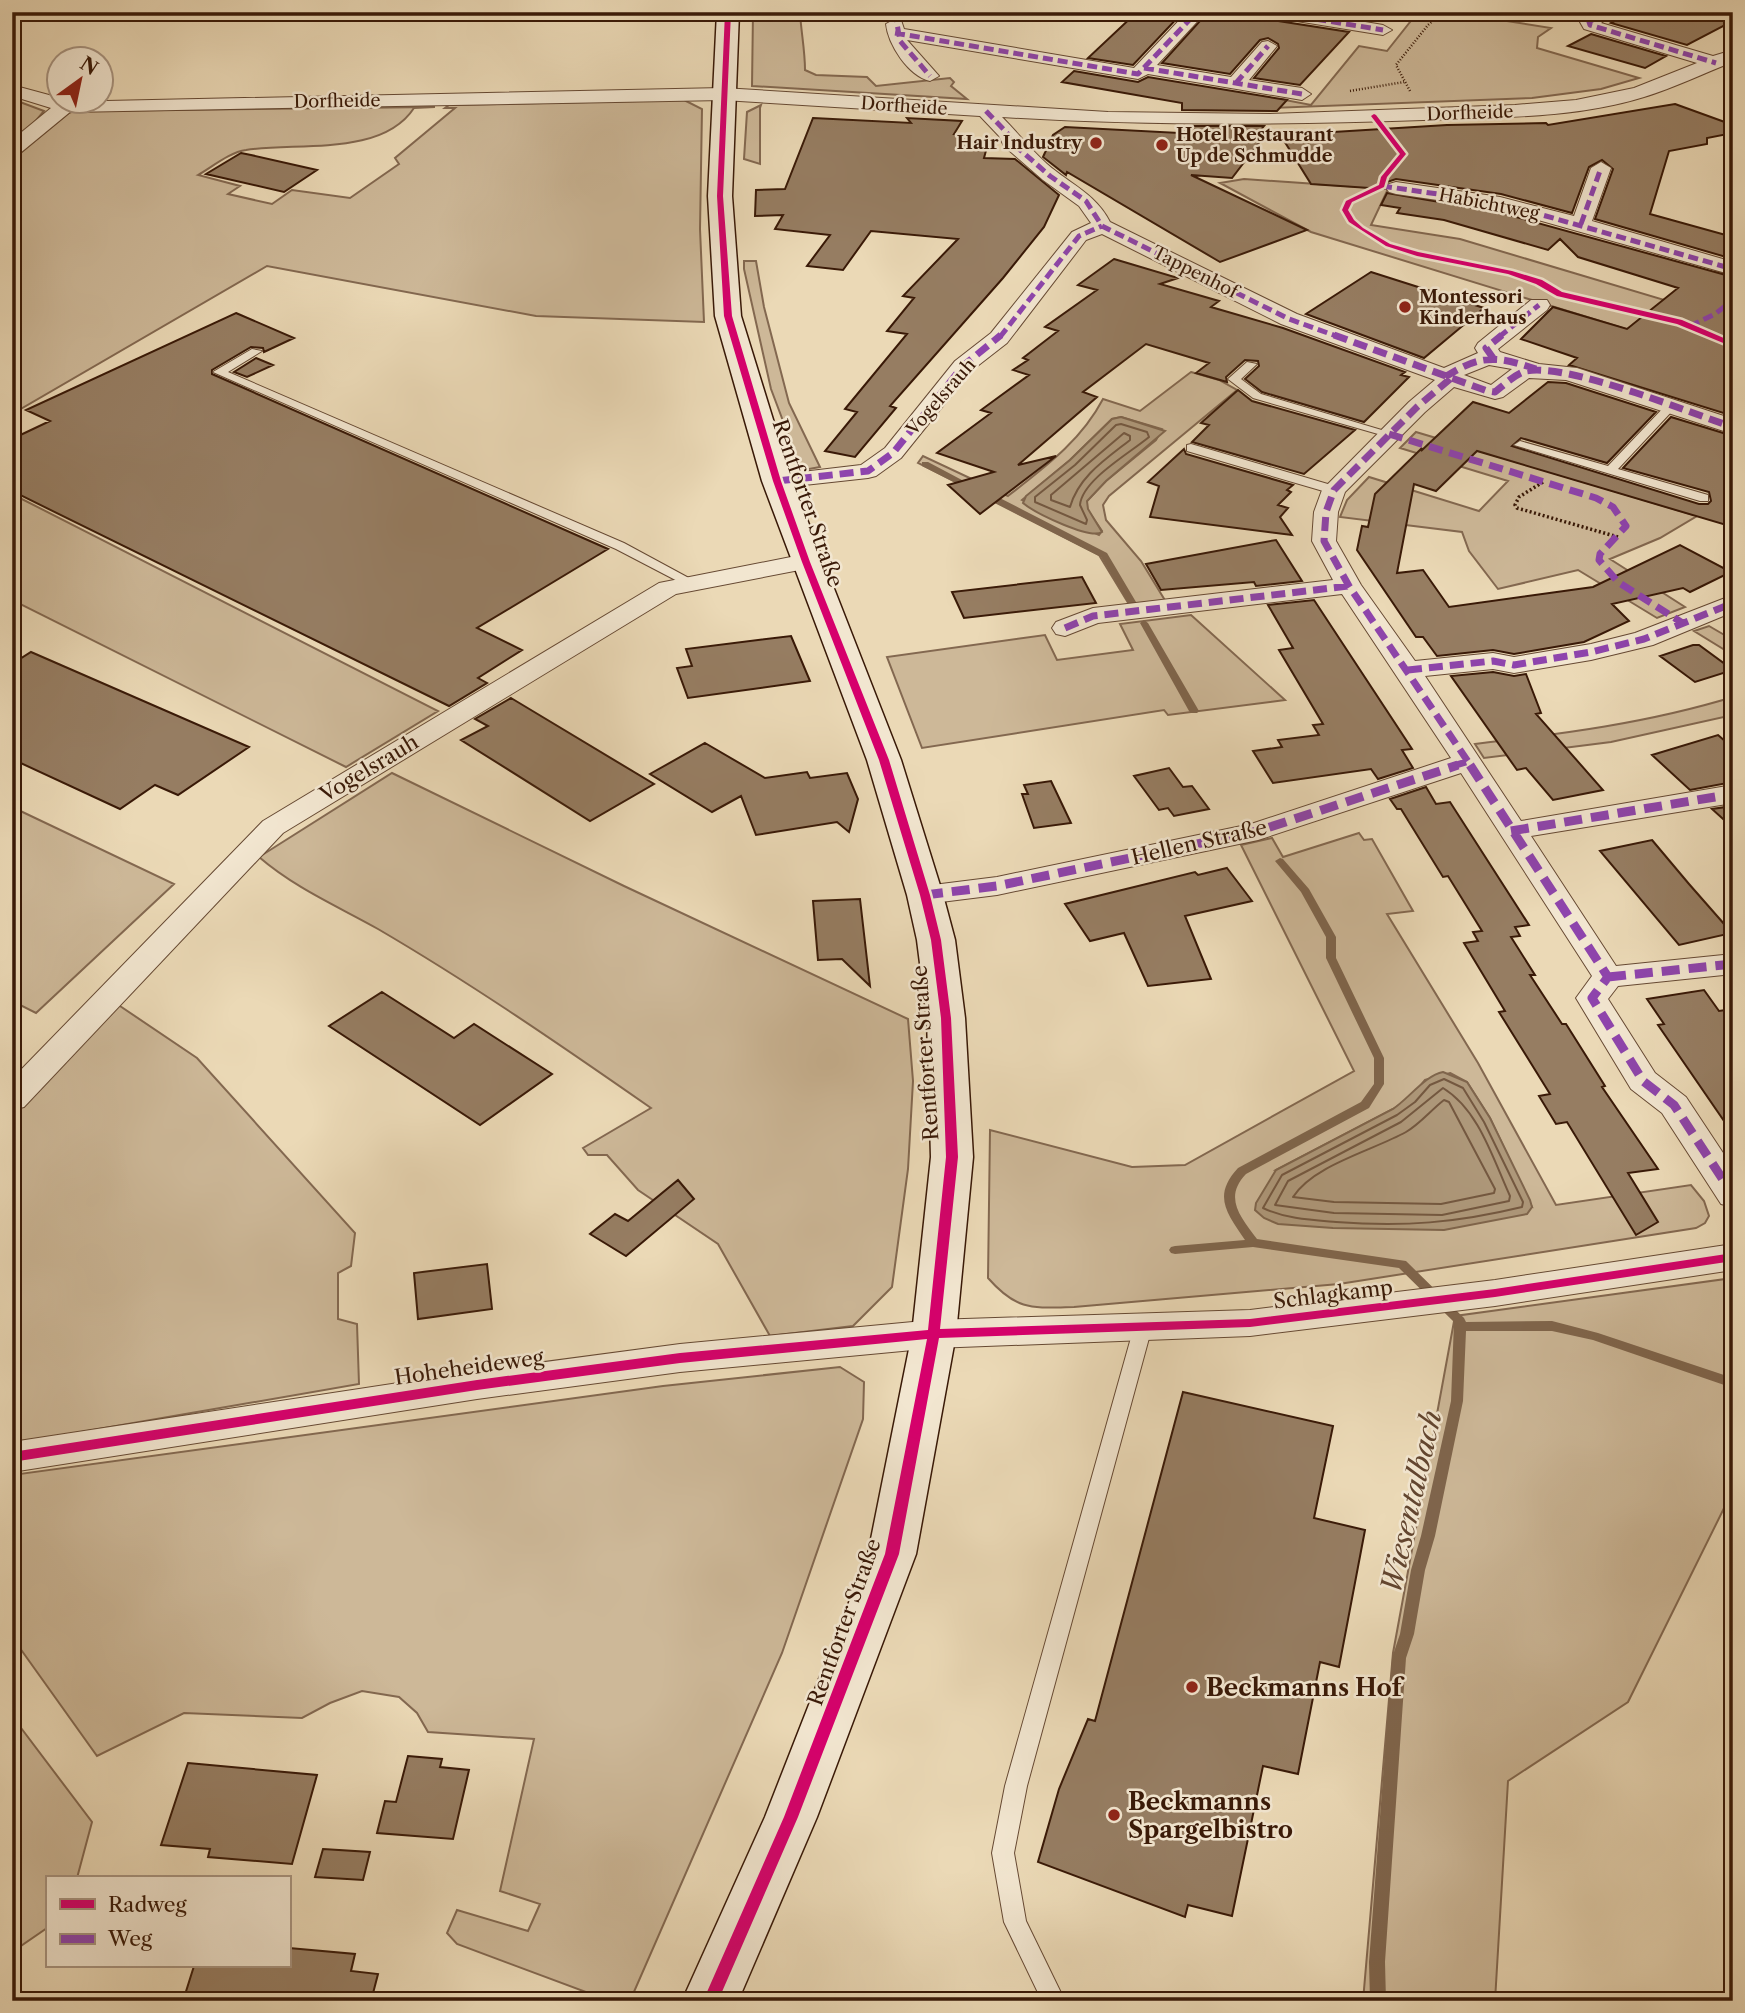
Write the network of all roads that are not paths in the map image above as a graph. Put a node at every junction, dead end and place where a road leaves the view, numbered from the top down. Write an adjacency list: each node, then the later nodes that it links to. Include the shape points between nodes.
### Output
1 (728, 12): 15 (main road, Rentforter Straße)
2 (895, 12): 7 (street)
3 (1197, 12): 10 (street)
4 (1272, 12): 6 (street)
5 (1606, 12): 9 (street, via 1590,25)
6 (1383, 30)
7 (895, 33): 10 (street, via 1138,74); 12 (street, via 901,47)
8 (1268, 46): 13 (street)
9 (1718, 62): 11 (street); 19 (street, Dorfheide, via 1607,101 1516,111 1270,120)
10 (1144, 68): 13 (street)
11 (1733, 73)
12 (930, 76)
13 (1236, 83): 16 (street)
14 (12, 90): 17 (street, Dorfheide)
15 (723, 94): 18 (street, Dorfheide); 19 (street, Dorfheide); 39 (main road, Rentforter Straße, via 720,196 728,316)
16 (1301, 94)
17 (46, 100)
18 (116, 105)
19 (986, 111): 25 (street, Tappenhof, via 1012,142 1094,208)
20 (53, 116): 21 (street)
21 (12, 150)
22 (1601, 168): 24 (street)
23 (1396, 188): 24 (street, Habichtweg, via 1500,203)
24 (1581, 223): 26 (street, Habichtweg)
25 (1102, 226): 32 (street, Tappenhof, via 1289,319); 39 (street, Vogelsrauh, via 1079,236 999,338 963,366 893,453 868,471)
26 (1733, 270)
27 (1539, 305): 29 (street, via 1486,348)
28 (256, 351): 43 (lane, via 219,372 620,546)
29 (1493, 358): 31 (street); 32 (street, via 1467,362)
30 (1251, 364): 35 (lane, via 1234,379 1257,396)
31 (1536, 370): 32 (street, Tappenhof, via 1522,372 1495,392); 33 (street, via 1569,373)
32 (1447, 378): 35 (street)
33 (1671, 407): 34 (street); 38 (lane)
34 (1733, 427)
35 (1389, 434): 40 (street)
36 (1520, 445): 38 (lane)
37 (1191, 448): 40 (lane)
38 (1609, 471): 41 (lane)
39 (777, 481): 42 (main road, Rentforter Straße)
40 (1334, 490): 44 (street, via 1326,512 1324,541)
41 (1704, 498)
42 (806, 562): 43 (street, Vogelsrauh); 51 (main road, Rentforter Straße, via 884,760)
43 (692, 583): 54 (street, Vogelsrauh, via 668,588 273,827)
44 (1349, 586): 46 (street, via 1093,616); 47 (street)
45 (1733, 603): 47 (street, via 1644,639 1591,652 1514,665 1493,661)
46 (1065, 628)
47 (1408, 670): 48 (street)
48 (1466, 762): 50 (street); 51 (street, Hellen Straße, via 1258,831 997,886)
49 (1733, 794): 50 (street)
50 (1511, 831): 53 (street)
51 (925, 895): 58 (main road, Rentforter Straße, via 936,940 951,1085 952,1157)
52 (1733, 964): 53 (street)
53 (1608, 977): 55 (street, via 1592,998 1643,1081 1674,1105)
54 (12, 1099)
55 (1733, 1195)
56 (1733, 1257): 57 (street, Schlagkamp, via 1250,1323)
57 (1143, 1327): 58 (street, Schlagkamp); 61 (lane, via 1016,1786 1003,1853 1015,1922)
58 (934, 1334): 59 (street, Hoheheideweg, via 680,1358 504,1381); 60 (main road, Rentforter Straße, via 892,1554 792,1817)
59 (12, 1457)
60 (710, 2001)
61 (1054, 2001)

